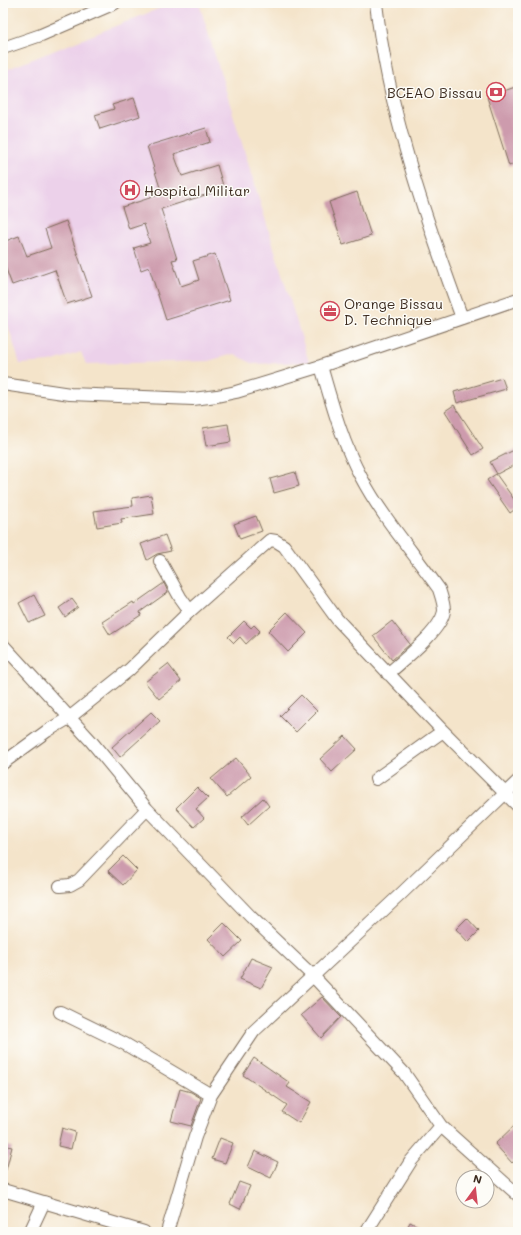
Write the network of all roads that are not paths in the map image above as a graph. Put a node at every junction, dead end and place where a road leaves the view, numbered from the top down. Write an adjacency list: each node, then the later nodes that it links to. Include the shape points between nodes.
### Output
1 (115, 3): 3 (street, via 41,35)
2 (376, 3): 5 (street, via 384,56 408,160)
3 (3, 48)
4 (518, 299): 5 (street)
5 (462, 318): 6 (street)
6 (321, 366): 7 (street, via 236,392 193,399 70,394); 11 (street, via 347,448 361,478 439,589 443,601 444,611 431,633)
7 (3, 384)
8 (160, 561): 9 (street)
9 (190, 611): 11 (street, via 262,546 270,540 276,541 284,546 337,619); 12 (street, via 129,670)
10 (4, 649): 12 (street)
11 (388, 674): 13 (street)
12 (69, 718): 14 (street); 19 (street)
13 (443, 731): 15 (street); 17 (street)
14 (3, 763)
15 (376, 779)
16 (518, 780): 17 (street)
17 (506, 794): 18 (street); 21 (street)
18 (518, 806)
19 (147, 809): 20 (street, via 79,880 70,885); 21 (street, via 251,917)
20 (60, 886)
21 (312, 975): 23 (street, via 254,1031); 24 (street, via 404,1072)
22 (60, 1012): 23 (street, via 125,1044)
23 (211, 1095): 30 (street, via 195,1137)
24 (441, 1126): 26 (street); 31 (street, via 411,1161)
25 (3, 1190): 27 (street)
26 (518, 1195)
27 (44, 1202): 28 (street); 29 (street)
28 (30, 1232)
29 (144, 1232)
30 (167, 1232)
31 (366, 1232)

